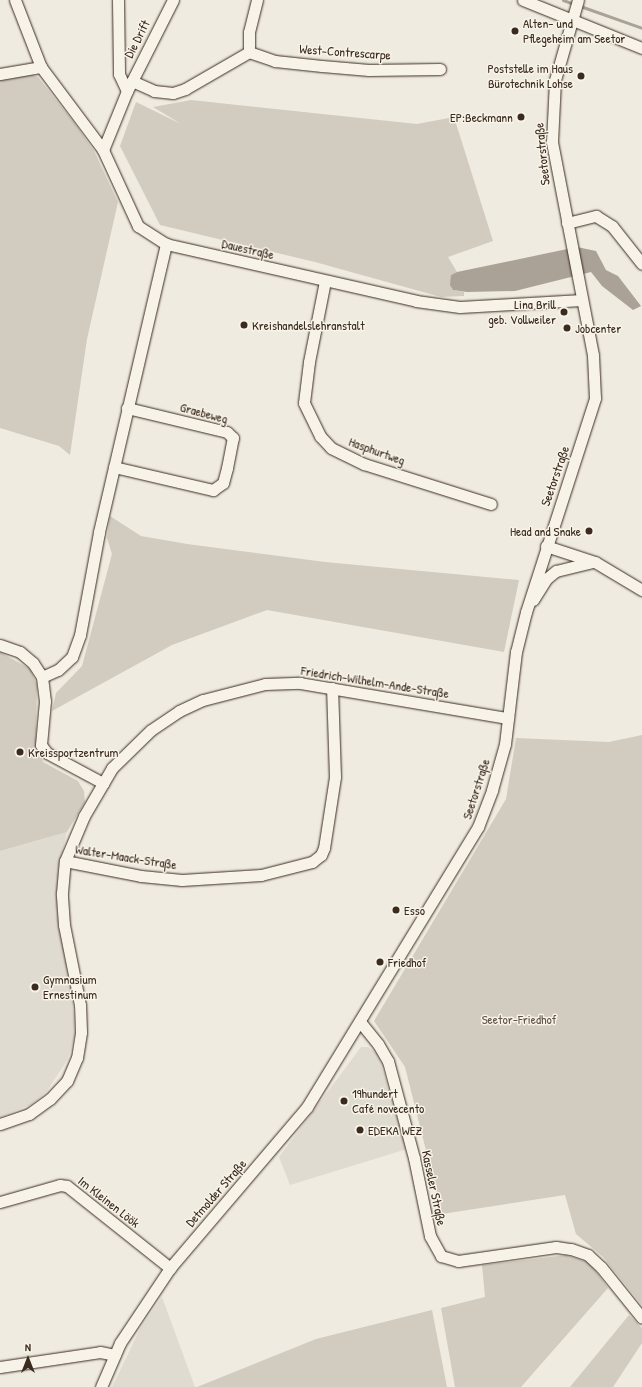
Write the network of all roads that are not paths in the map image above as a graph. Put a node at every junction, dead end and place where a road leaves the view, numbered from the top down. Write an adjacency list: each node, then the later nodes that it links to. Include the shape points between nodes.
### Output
1 (15, 0): 9 (street, Dauestraße)
2 (118, 0): 12 (street, Die Drift, via 119,74)
3 (173, 0): 12 (street, Die Drift)
4 (257, 0): 8 (street, via 249,32)
5 (523, 0): 6 (street)
6 (576, 9): 7 (street); 14 (street, Seetorstraße, via 555,80 552,122 554,161)
7 (642, 48)
8 (249, 52): 10 (street, West-Contrescarpe, via 275,61 322,66 369,70); 12 (street, via 185,89 173,93)
9 (41, 67): 11 (street); 13 (street, Dauestraße)
10 (440, 69)
11 (0, 74)
12 (129, 86): 13 (street, Die Drift)
13 (103, 150): 15 (street, Dauestraße, via 138,226)
14 (567, 222): 16 (street, via 596,216 612,226); 18 (street, Seetorstraße)
15 (166, 244): 17 (street, Dauestraße); 19 (street)
16 (642, 264)
17 (326, 281): 18 (street, Dauestraße, via 416,301 460,307); 21 (street, Hasphurtweg, via 309,362 304,403 320,436 331,448 364,464)
18 (581, 294): 22 (street, Seetorstraße, via 593,361 595,398)
19 (127, 408): 20 (street); 20 (street, Graebeweg, via 227,432 233,438 228,468 224,483 213,490)
20 (114, 467): 27 (street, via 98,532 80,635 72,657 58,670)
21 (491, 504)
22 (546, 546): 23 (street); 25 (street, Seetorstraße)
23 (595, 562): 24 (street); 25 (street, via 556,571 546,579)
24 (642, 590)
25 (526, 612): 29 (street, Seetorstraße, via 516,652)
26 (0, 644): 27 (street, via 20,652 33,663)
27 (42, 677): 30 (street, via 45,701 41,745 47,753)
28 (332, 688): 29 (street, Friedrich-Wilhelm-Ande-Straße); 30 (street, Friedrich-Wilhelm-Ande-Straße, via 300,684 265,684 203,700 179,711 151,730 112,768); 31 (street, Walter-Maack-Straße, via 335,777 324,848 321,855 312,862 261,875 182,880 141,876)
29 (508, 718): 32 (street, Seetorstraße, via 492,790 478,827)
30 (102, 783): 31 (street, Friedrich-Wilhelm-Ande-Straße, via 74,836)
31 (65, 861): 33 (street, Friedrich-Wilhelm-Ande-Straße, via 62,893 64,925 80,1005 81,1025 77,1058 67,1081 50,1099 29,1114)
32 (361, 1023): 35 (street, Detmolder Straße, via 307,1107); 36 (street, Kasseler Straße, via 388,1061 414,1158 430,1236 441,1256 458,1261 556,1247 570,1248 588,1255 602,1267)
33 (0, 1124)
34 (0, 1202): 35 (street, Im Kleinen Löök, via 60,1185 67,1186)
35 (170, 1268): 37 (street, Detmolder Straße, via 143,1306)
36 (642, 1318)
37 (115, 1355): 38 (street, via 100,1352); 39 (street, Detmolder Straße)
38 (0, 1367)
39 (101, 1387)

